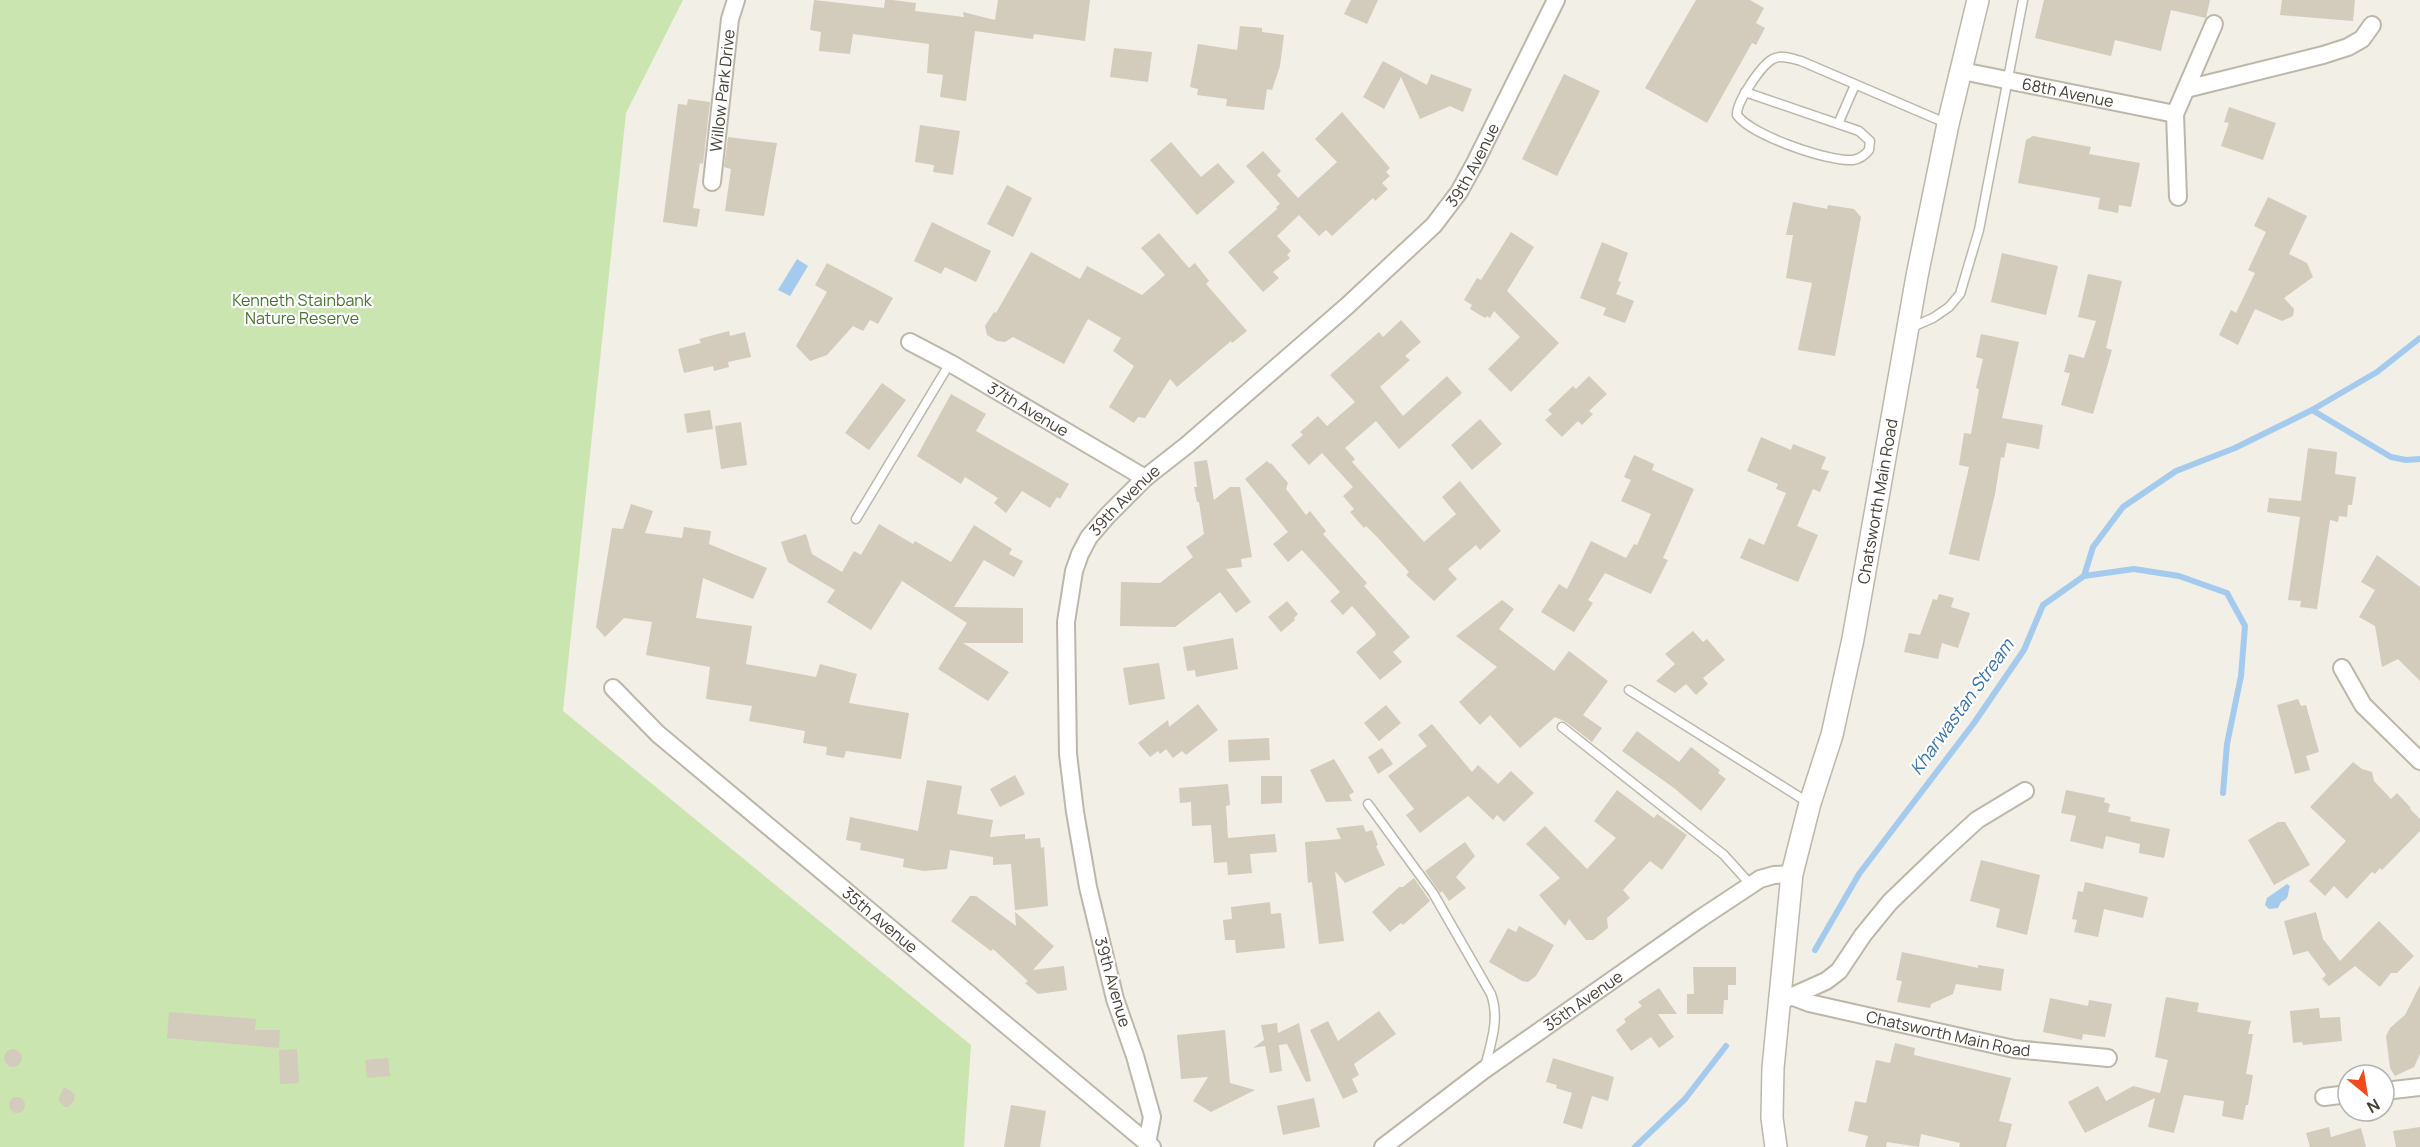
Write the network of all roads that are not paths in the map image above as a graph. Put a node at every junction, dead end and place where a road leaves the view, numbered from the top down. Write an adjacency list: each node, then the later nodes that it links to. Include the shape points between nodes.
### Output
1 (736, 0): 15 (street, Willow Park Drive, via 730,19)
2 (1556, 0): 20 (street, 39th Avenue, via 1475,163 1434,225 1347,306)
3 (1978, 0): 7 (street, Chatsworth Main Road)
4 (2023, 0): 8 (lane)
5 (2214, 24): 10 (street)
6 (2372, 25): 10 (street, via 2362,39 2348,47)
7 (1962, 71): 8 (street, 68th Avenue); 14 (street, Chatsworth Main Road)
8 (2008, 80): 12 (street, 68th Avenue); 17 (lane, via 1979,230 1960,294 1933,318)
9 (1855, 85): 11 (lane, via 1784,57 1765,65); 13 (lane); 14 (lane)
10 (2186, 89): 12 (street)
11 (1745, 92): 13 (lane); 13 (lane, via 1737,115 1752,130 1804,151 1853,160 1866,154 1871,146 1865,136)
12 (2175, 114): 16 (street)
13 (1838, 124)
14 (1948, 124): 17 (street, Chatsworth Main Road)
15 (712, 182)
16 (2178, 197)
17 (1908, 329): 28 (street, Chatsworth Main Road, via 1853,639 1832,735)
18 (910, 342): 19 (street, 37th Avenue)
19 (950, 363): 20 (street, 37th Avenue); 21 (lane)
20 (1145, 478): 39 (street, 39th Avenue, via 1089,537 1080,555 1066,622 1066,686 1068,754 1088,887 1115,999 1152,1117)
21 (856, 519)
22 (2342, 668): 26 (street, via 2363,705)
23 (613, 688): 39 (street, 35th Avenue, via 658,734)
24 (1629, 690): 28 (lane)
25 (1562, 727): 31 (lane, via 1724,855)
26 (2420, 761)
27 (2025, 791): 32 (street, via 1977,820 1890,902 1839,971)
28 (1810, 803): 30 (street, Chatsworth Main Road)
29 (1368, 804): 34 (lane, via 1433,893 1491,994 1496,1022)
30 (1792, 874): 31 (street, 35th Avenue, via 1774,875); 32 (street, Chatsworth Main Road)
31 (1751, 885): 34 (street, 35th Avenue)
32 (1785, 999): 33 (street, Chatsworth Main Road, via 2014,1049); 41 (street, Chatsworth Main Road, via 1773,1068)
33 (2108, 1058)
34 (1484, 1070): 40 (street, 35th Avenue)
35 (2420, 1087): 36 (street)
36 (2396, 1089)
37 (2336, 1096): 38 (street)
38 (2324, 1097)
39 (1149, 1145)
40 (1383, 1147)
41 (1776, 1147)

